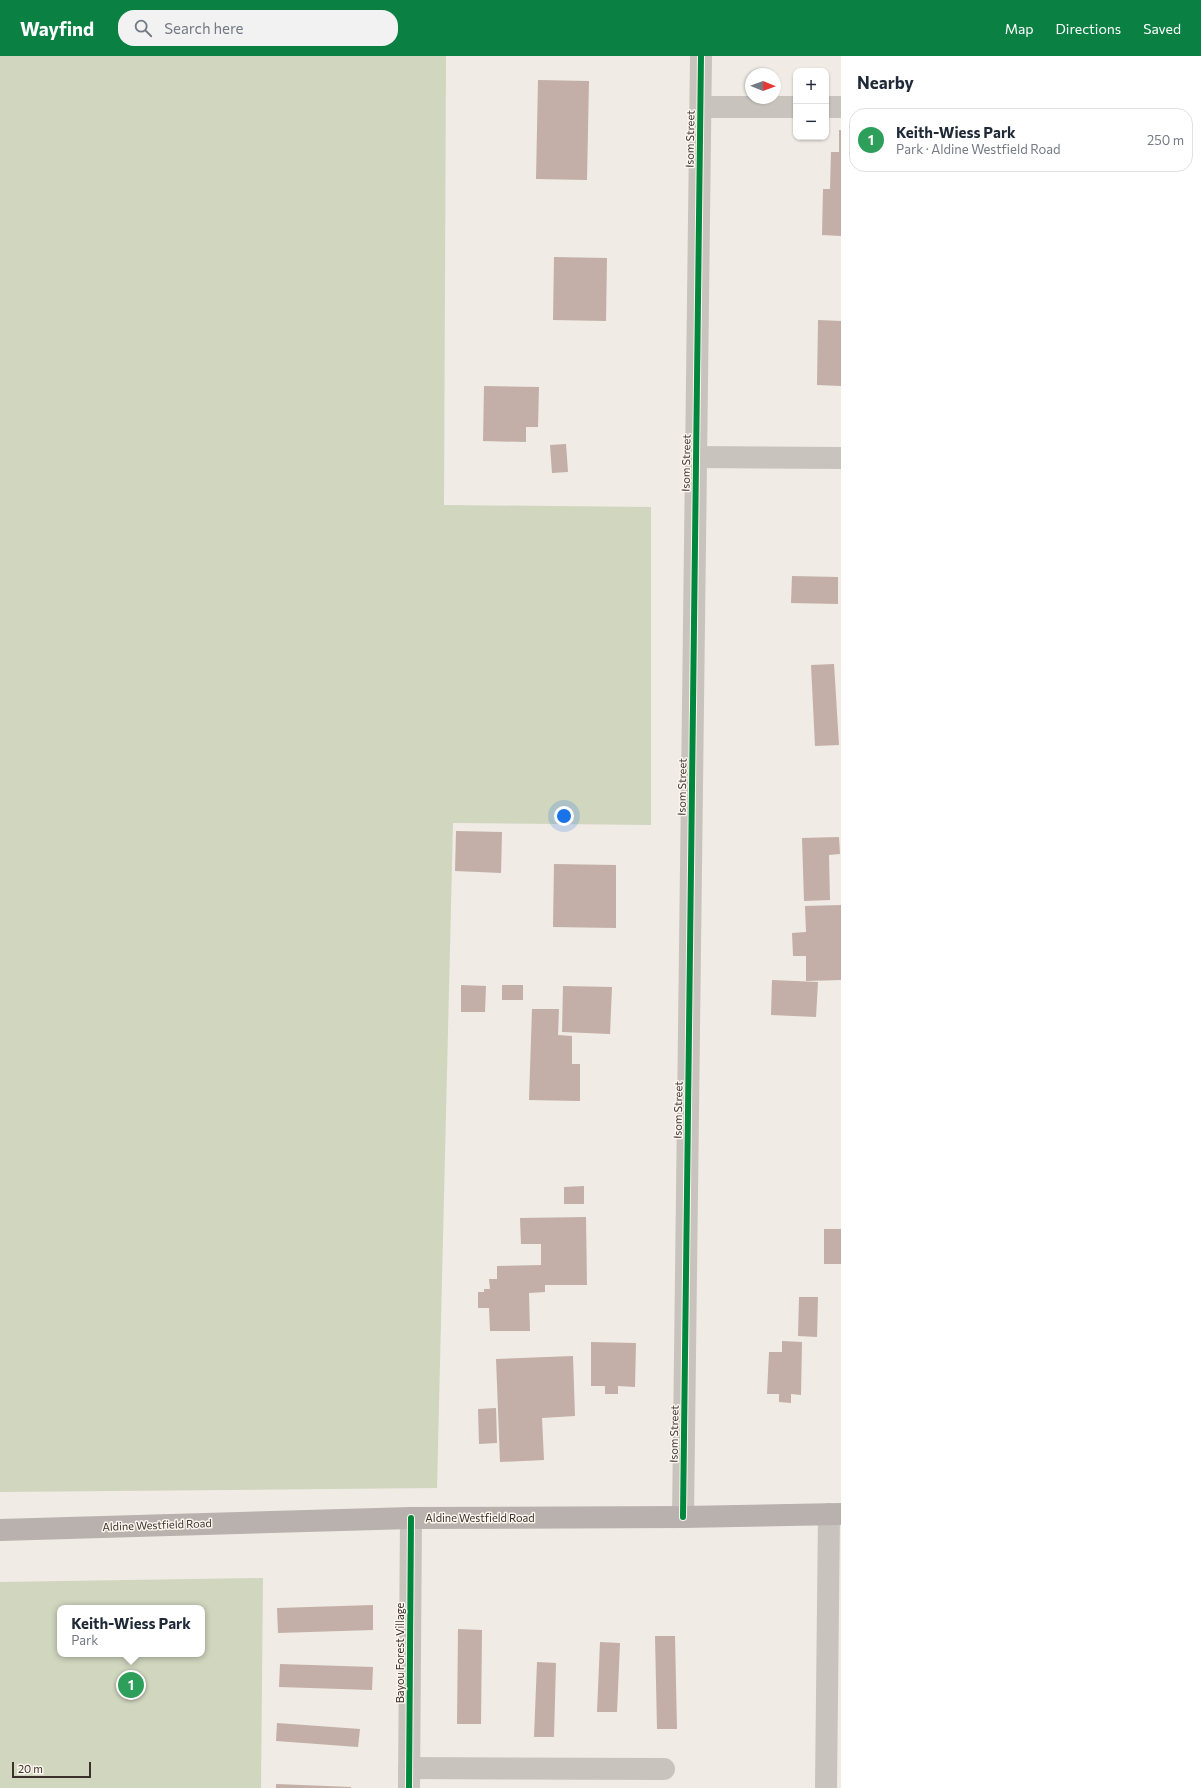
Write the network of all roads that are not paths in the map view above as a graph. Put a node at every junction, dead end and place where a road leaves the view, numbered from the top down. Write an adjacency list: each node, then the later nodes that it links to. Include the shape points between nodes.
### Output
1 (701, 56): 2 (street, Isom Street)
2 (701, 107): 3 (street); 6 (street, Isom Street)
3 (793, 107)
4 (829, 107): 5 (street)
5 (841, 107)
6 (696, 457): 7 (street); 9 (street, Isom Street)
7 (841, 458)
8 (835, 1514): 9 (main road, Aldine Westfield Road); 14 (street)
9 (683, 1517): 10 (main road, Aldine Westfield Road)
10 (411, 1518): 11 (main road, Aldine Westfield Road); 13 (street, Bayou Forest Village)
11 (0, 1530)
12 (664, 1769): 13 (street)
13 (409, 1778)
14 (826, 1788)

